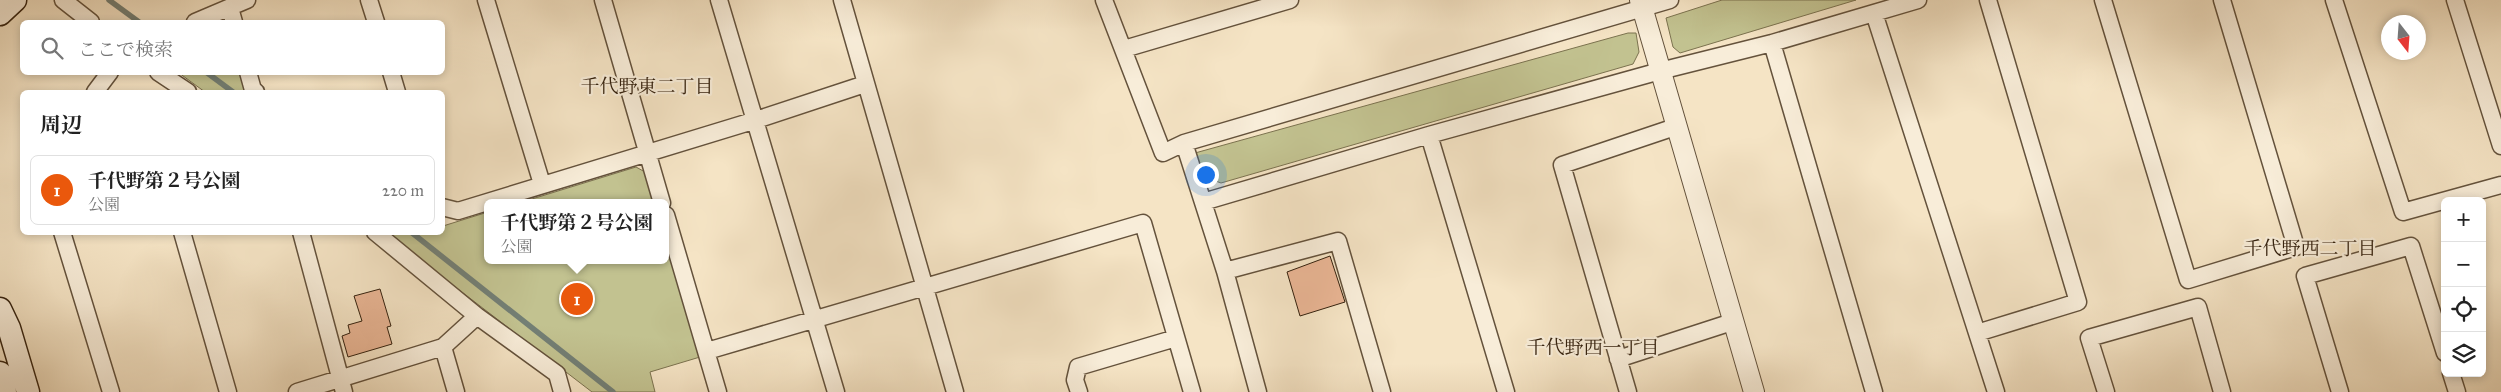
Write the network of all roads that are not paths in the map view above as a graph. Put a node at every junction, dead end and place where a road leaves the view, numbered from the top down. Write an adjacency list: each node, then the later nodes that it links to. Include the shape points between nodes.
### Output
1 (15, 0): 20 (main road)
2 (63, 0): 22 (street)
3 (247, 0): 21 (street)
4 (369, 0): 24 (street)
5 (486, 0): 43 (street)
6 (603, 0): 42 (street)
7 (719, 0): 37 (street)
8 (842, 0): 32 (street)
9 (1104, 0): 26 (street)
10 (1290, 0): 26 (street)
11 (1670, 0): 18 (street)
12 (1918, 0): 19 (street)
13 (1988, 0): 61 (street, via 2078,302)
14 (2103, 0): 15 (street, via 2188,280 2296,247)
15 (2222, 0)
16 (2334, 0): 44 (street, via 2403,212)
17 (2455, 0): 41 (street)
18 (1641, 4): 27 (street); 40 (street)
19 (1874, 13): 25 (street); 61 (street)
20 (0, 14)
21 (232, 15): 23 (street)
22 (88, 20)
23 (206, 20)
24 (375, 20)
25 (1772, 43): 27 (street); 87 (street)
26 (1124, 49): 40 (street, via 1163,153)
27 (1660, 71): 38 (street); 39 (street)
28 (108, 75): 33 (street)
29 (162, 75): 34 (street)
30 (249, 75): 35 (street)
31 (392, 75): 36 (street)
32 (865, 84): 37 (street); 56 (street)
33 (96, 90)
34 (185, 90)
35 (253, 90)
36 (396, 90)
37 (756, 120): 42 (street); 59 (street)
38 (1675, 128): 60 (street); 66 (street, via 1562,165)
39 (1429, 135): 47 (street); 84 (street)
40 (1184, 143): 47 (street)
41 (2501, 146)
42 (647, 153): 43 (street); 46 (street)
43 (542, 184): 45 (street)
44 (2501, 185)
45 (495, 199)
46 (661, 199)
47 (1203, 202): 55 (street)
48 (484, 203): 49 (street, via 458,211)
49 (445, 208)
50 (669, 225): 65 (street)
51 (63, 235): 72 (street)
52 (183, 235): 73 (street)
53 (302, 235): 69 (street)
54 (379, 235): 58 (street)
55 (1225, 271): 82 (street); 83 (street, via 1338,241)
56 (925, 288): 59 (street); 62 (street, via 1143,223); 79 (street)
57 (0, 309): 71 (main road)
58 (477, 316): 64 (street); 76 (street, via 556,374)
59 (815, 319): 65 (street); 78 (street)
60 (1732, 322): 66 (street); 86 (street)
61 (1977, 333): 88 (street)
62 (1176, 338): 80 (street, via 1078,367 1075,380); 81 (street)
63 (2441, 340): 91 (street, via 2411,246 2305,276)
64 (443, 347): 69 (street); 75 (street)
65 (706, 351): 77 (street)
66 (1618, 359): 85 (street)
67 (0, 373): 70 (main road)
68 (2452, 377): 92 (street)
69 (342, 385): 74 (street)
70 (5, 392)
71 (28, 392)
72 (111, 392)
73 (228, 392)
74 (297, 392)
75 (456, 392)
76 (562, 392)
77 (718, 392)
78 (836, 392)
79 (955, 392)
80 (1079, 392)
81 (1192, 392)
82 (1258, 392)
83 (1382, 392)
84 (1506, 392)
85 (1628, 392)
86 (1754, 392)
87 (1874, 392)
88 (1996, 392)
89 (2106, 392): 90 (street, via 2089,338 2198,307)
90 (2222, 392)
91 (2340, 392)
92 (2457, 392)

